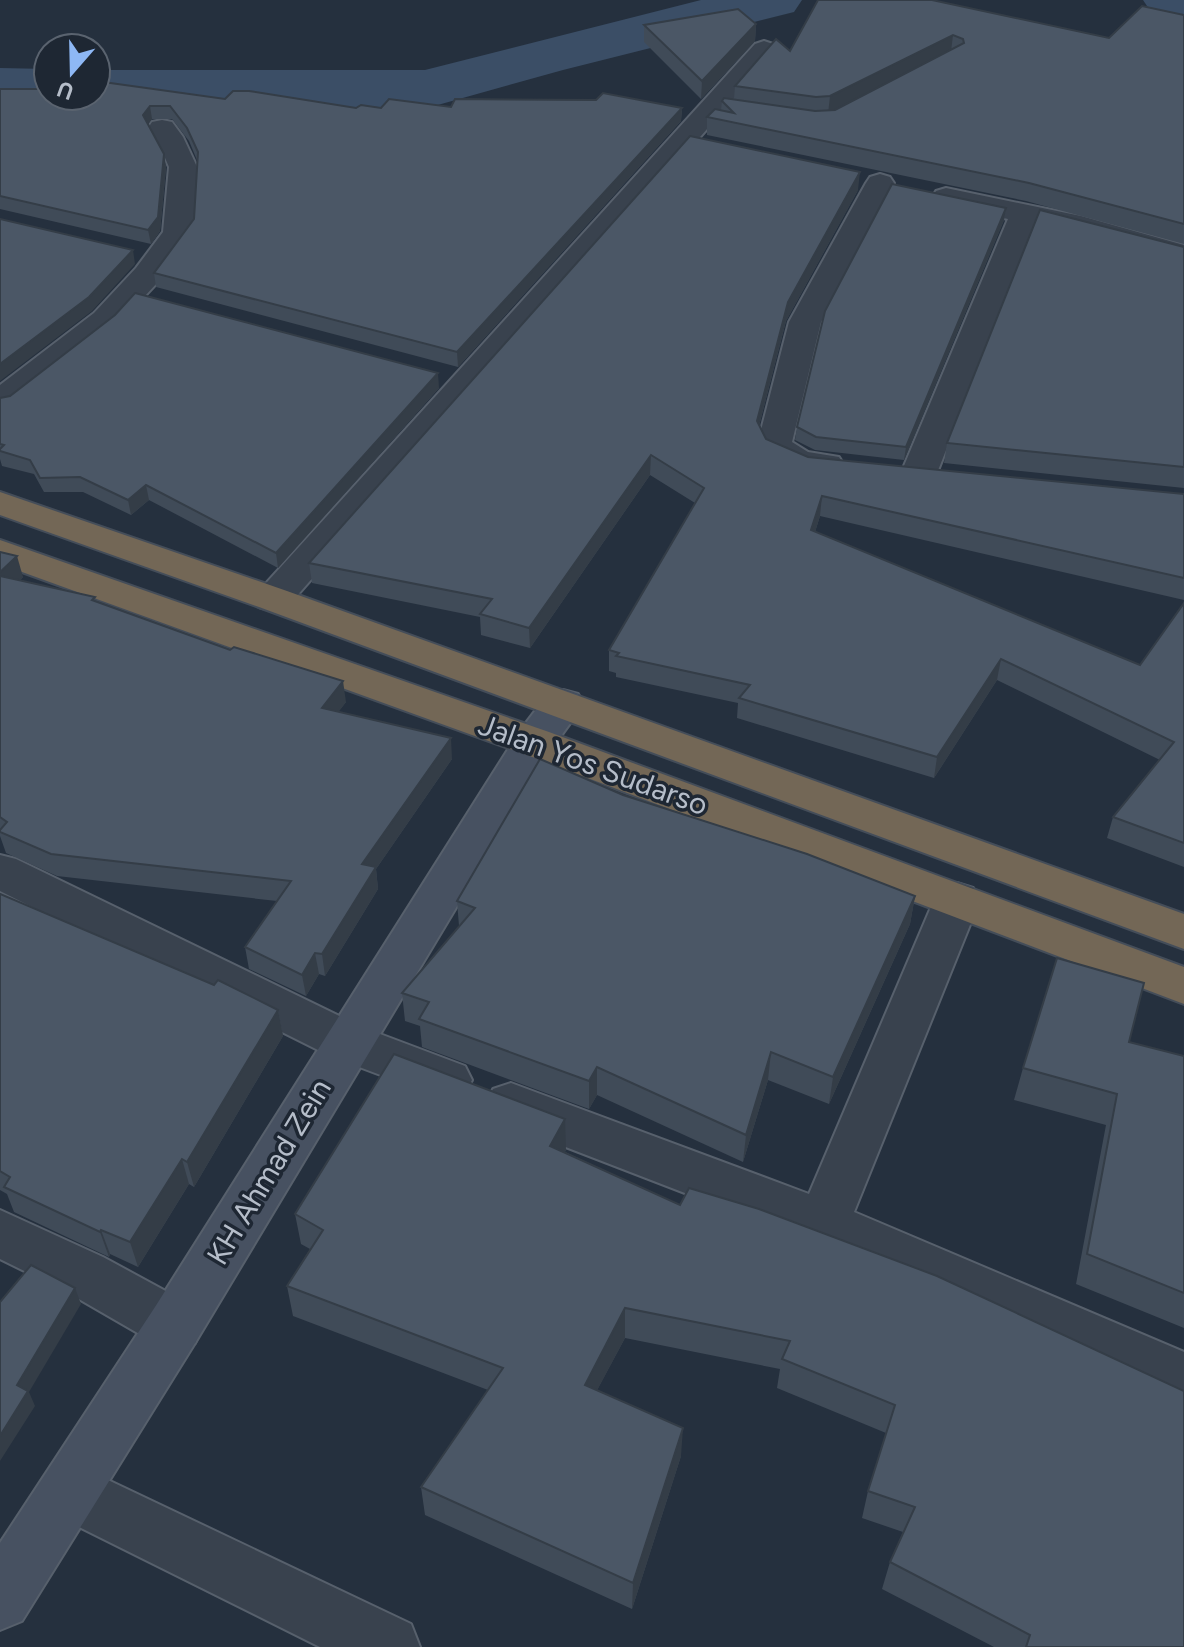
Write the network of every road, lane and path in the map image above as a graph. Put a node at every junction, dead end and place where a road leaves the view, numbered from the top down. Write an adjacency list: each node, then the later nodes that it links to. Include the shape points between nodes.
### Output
1 (764, 49): 8 (street, via 697,144 451,378)
2 (162, 128): 5 (street, via 183,167 178,233 145,255 148,297 105,320)
3 (1025, 213): 3 (street, via 890,185 805,322 775,442 778,449 793,459 905,472); 4 (street)
4 (1184, 255)
5 (0, 401)
6 (0, 503): 8 (highway, Jalan Yos Sudarso)
7 (0, 551): 9 (highway, Jalan Yos Sudarso)
8 (273, 599): 9 (highway, Jalan Yos Sudarso)
9 (549, 723): 11 (highway, Jalan Yos Sudarso); 12 (highway, Jalan Yos Sudarso); 14 (street, KH Ahmad Zein)
10 (0, 871): 14 (street)
11 (957, 900): 13 (highway, Jalan Yos Sudarso); 15 (street)
12 (1184, 932)
13 (1184, 986)
14 (347, 1042): 15 (street); 17 (street, KH Ahmad Zein)
15 (823, 1223): 18 (street)
16 (0, 1233): 17 (street)
17 (175, 1325): 19 (street, KH Ahmad Zein)
18 (1184, 1379)
19 (70, 1491): 20 (street, KH Ahmad Zein); 21 (street)
20 (0, 1599)
21 (388, 1647)

